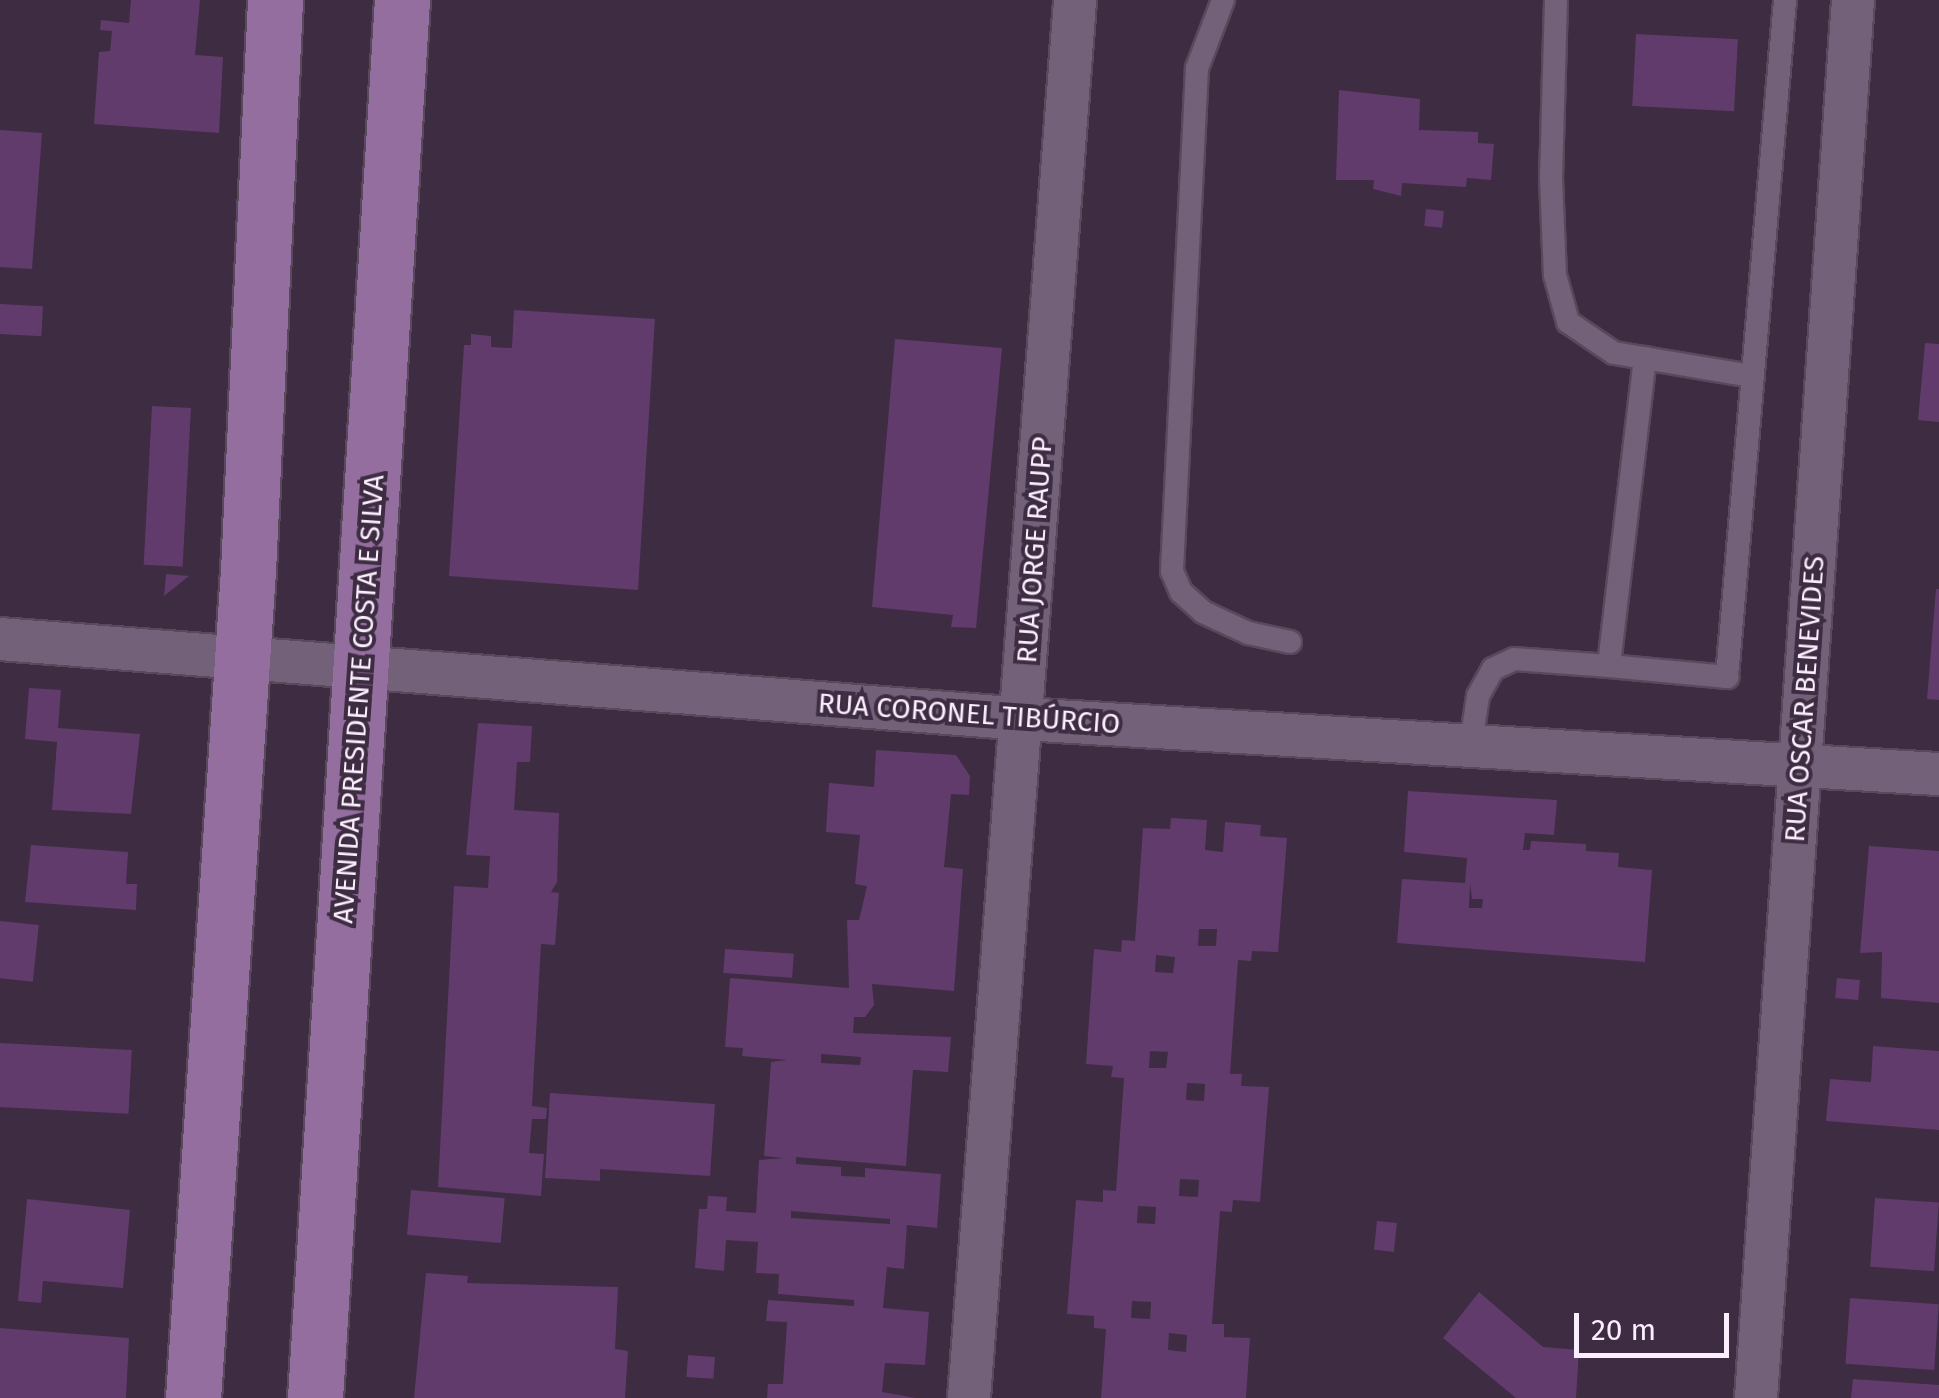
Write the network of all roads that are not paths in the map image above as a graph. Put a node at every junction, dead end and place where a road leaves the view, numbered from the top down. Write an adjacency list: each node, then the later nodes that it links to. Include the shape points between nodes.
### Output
1 (275, 0): 12 (main road)
2 (402, 0): 13 (main road, AVENIDA PRESIDENTE COSTA E SILVA)
3 (1075, 0): 15 (street, RUA JORGE RAUPP)
4 (1223, 0): 11 (lane, via 1197,68 1172,571 1181,592 1204,612)
5 (1556, 0): 8 (lane, via 1555,275 1568,322 1581,336 1614,353)
6 (1785, 0): 9 (lane)
7 (1853, 0): 17 (street, RUA OSCAR BENEVIDES)
8 (1645, 358): 9 (lane); 14 (lane)
9 (1752, 376): 14 (lane, via 1727,676)
10 (0, 639): 12 (street, RUA CORONEL TIBÚRCIO)
11 (1290, 642)
12 (241, 657): 13 (street, RUA CORONEL TIBÚRCIO); 19 (main road)
13 (362, 665): 15 (street, RUA CORONEL TIBÚRCIO); 20 (main road, AVENIDA PRESIDENTE COSTA E SILVA)
14 (1609, 666): 16 (lane, via 1514,659 1493,669 1478,696)
15 (1023, 719): 16 (street, RUA CORONEL TIBÚRCIO); 21 (street, RUA JORGE RAUPP)
16 (1471, 743): 17 (street, RUA CORONEL TIBÚRCIO)
17 (1801, 764): 18 (street, RUA CORONEL TIBÚRCIO); 22 (street, RUA OSCAR BENEVIDES)
18 (1939, 774)
19 (193, 1398)
20 (315, 1398)
21 (969, 1398)
22 (1756, 1398)

